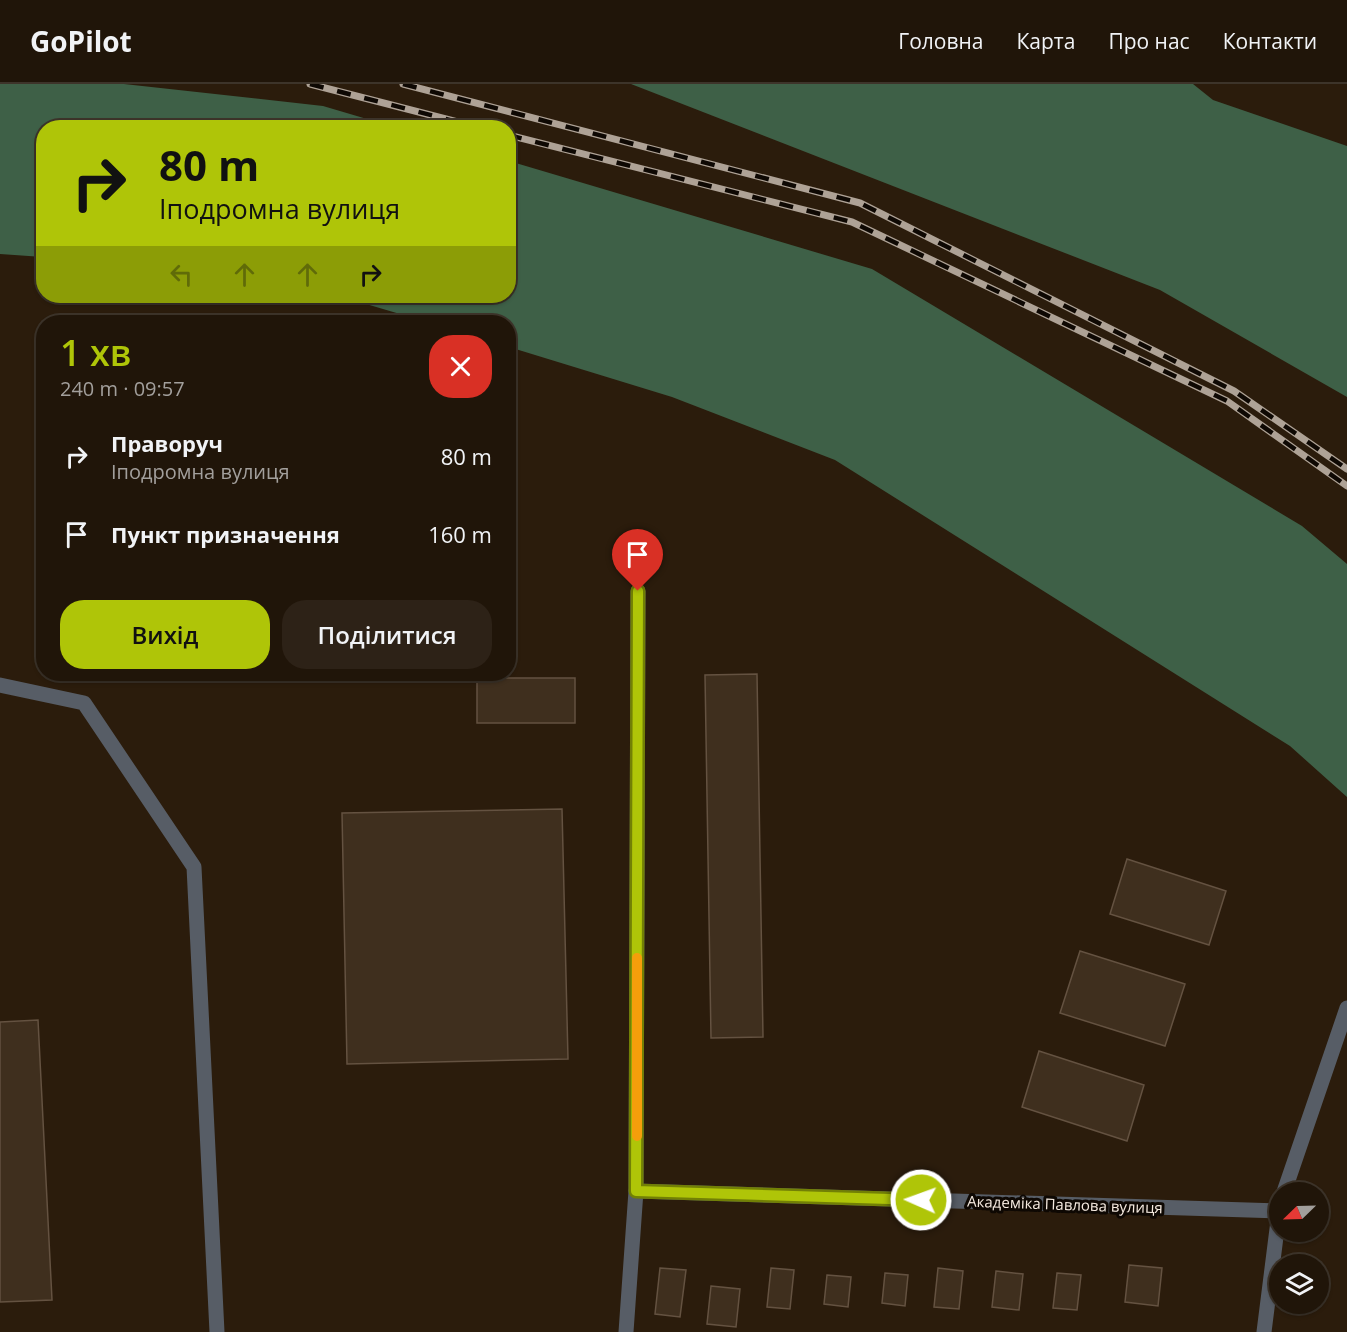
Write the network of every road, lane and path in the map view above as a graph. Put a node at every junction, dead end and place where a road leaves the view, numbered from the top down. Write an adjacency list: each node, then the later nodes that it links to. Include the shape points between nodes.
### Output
1 (638, 591): 5 (street)
2 (0, 685): 8 (street, via 84,703 194,867)
3 (1347, 1008): 4 (street)
4 (1287, 1182)
5 (636, 1191): 6 (street, Академіка Павлова вулиця); 9 (street)
6 (1269, 1208)
7 (1274, 1242): 10 (street)
8 (217, 1332)
9 (626, 1332)
10 (1264, 1332)

